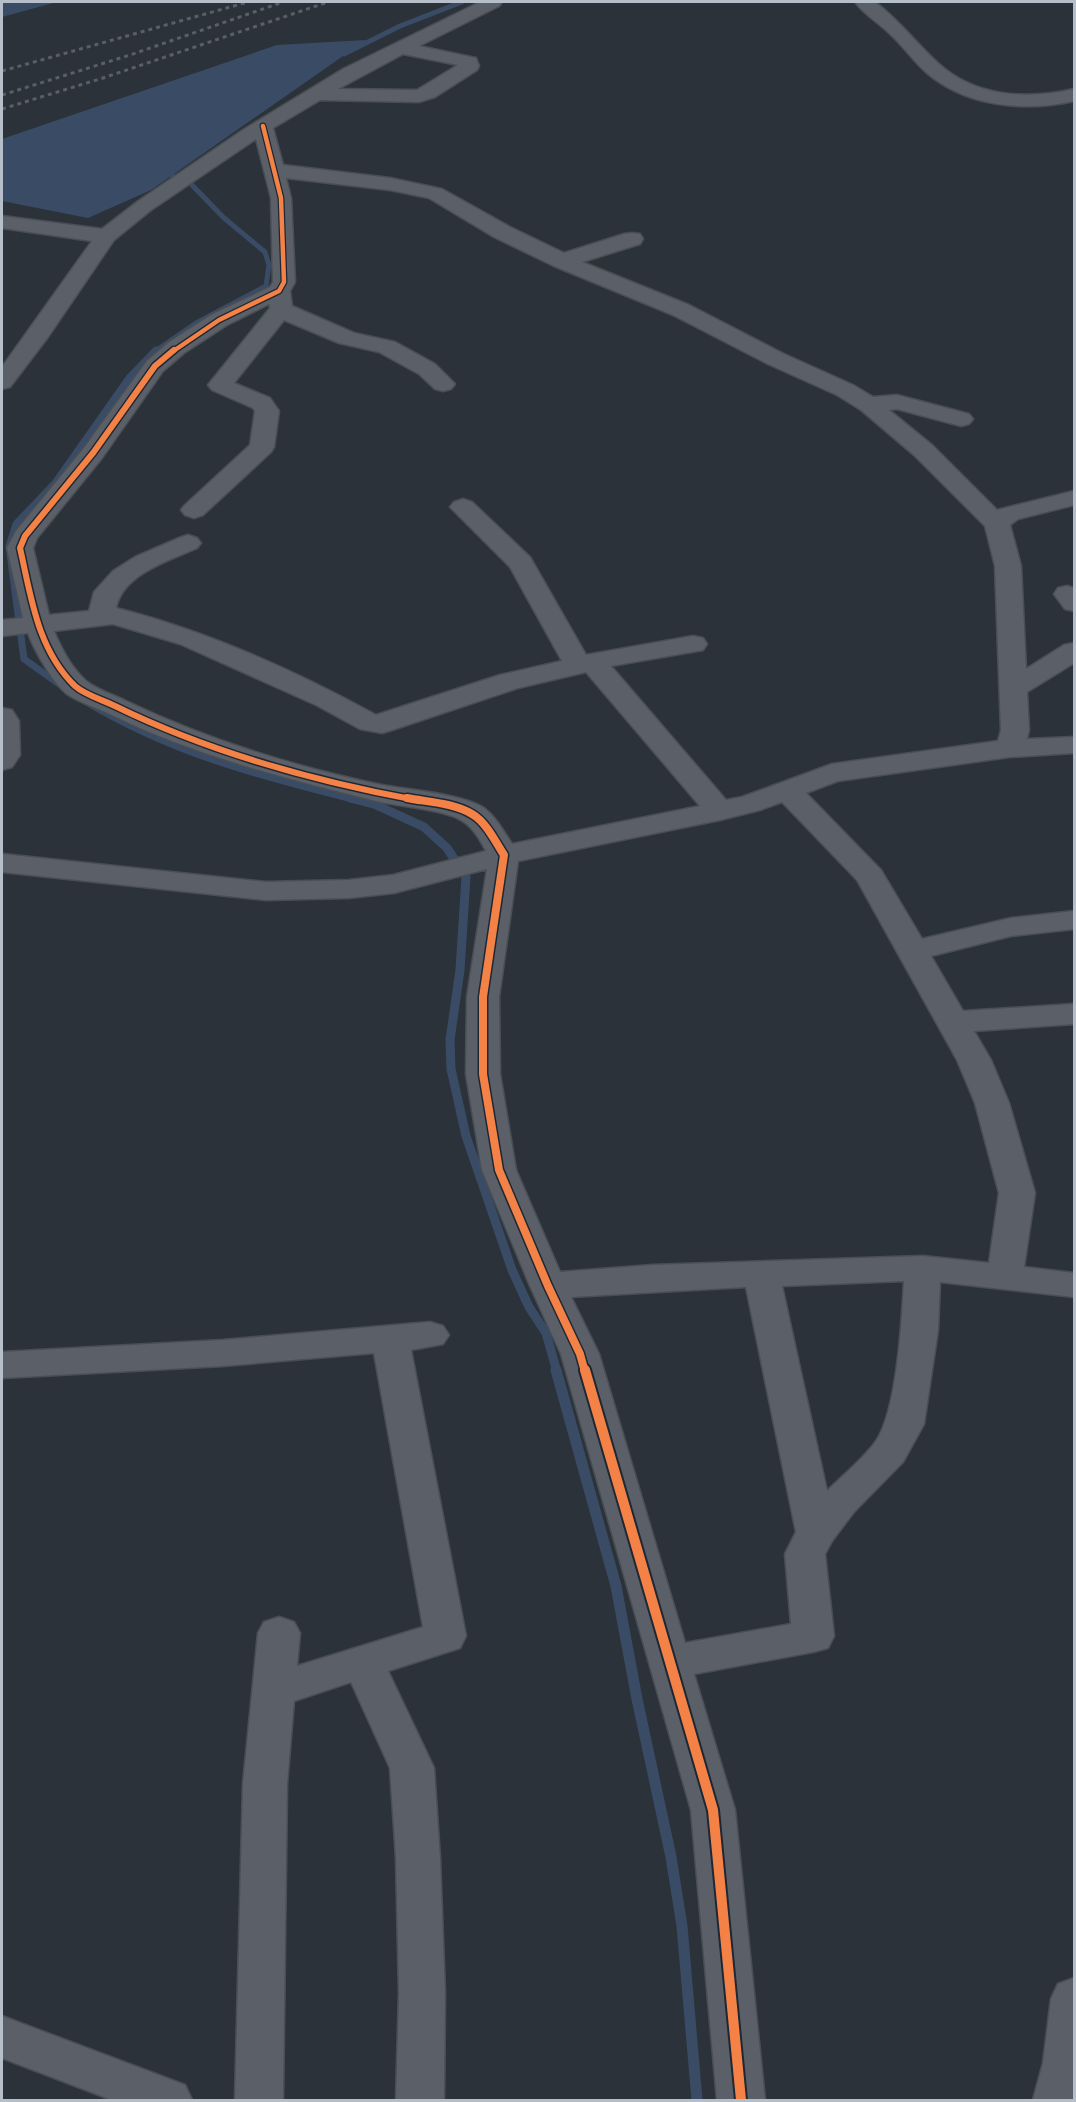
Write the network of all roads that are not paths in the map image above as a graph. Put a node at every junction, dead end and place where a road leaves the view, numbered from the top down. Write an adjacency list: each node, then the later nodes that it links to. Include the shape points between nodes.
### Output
1 (493, 2): 3 (street)
2 (864, 2): 6 (street, via 951,82 981,94)
3 (400, 48): 4 (street); 4 (street, via 469,62 470,66 418,96)
4 (316, 94): 8 (street)
5 (1074, 95): 6 (street, via 1041,101)
6 (1012, 99): 7 (street)
7 (1063, 115)
8 (263, 126): 9 (street); 11 (street)
9 (274, 170): 13 (street, via 435,193 492,227); 14 (street, via 281,198 285,274)
10 (6, 227): 11 (street)
11 (106, 236): 15 (street)
12 (632, 239): 13 (street)
13 (562, 261): 17 (street, via 681,310 855,395)
14 (280, 300): 16 (street, via 294,317 346,338 387,347 427,369); 21 (street, via 220,385 262,403 267,411 262,447); 25 (street, via 219,320 155,366 93,453 25,536 20,548)
15 (2, 382)
16 (443, 384)
17 (868, 405): 18 (street, via 897,402); 22 (street, via 923,450)
18 (962, 419)
19 (1074, 498): 22 (street, via 1009,513)
20 (463, 507): 29 (street, via 521,563)
21 (194, 510)
22 (997, 523): 30 (street, via 1008,566)
23 (188, 543): 24 (street, via 118,581 107,592)
24 (101, 615): 25 (street); 29 (street, via 190,638 370,723 382,724 504,682)
25 (35, 625): 26 (street); 39 (street, via 48,651 76,687 99,699 187,737 278,767 473,814 486,827)
26 (2, 628)
27 (693, 644): 29 (street)
28 (1074, 651): 30 (street)
29 (585, 663): 38 (street)
30 (1012, 690): 35 (street, via 1015,730)
31 (2, 716): 36 (street, via 6,755)
32 (1074, 733): 34 (street)
33 (1074, 745): 34 (street)
34 (1046, 746): 35 (street)
35 (1010, 748): 37 (street, via 832,773)
36 (2, 761)
37 (787, 790): 38 (street); 42 (street, via 870,876)
38 (720, 811): 39 (street)
39 (492, 858): 40 (street, via 394,884 349,890 266,891); 49 (street, via 483,997 483,1074 499,1170)
40 (2, 863)
41 (1074, 920): 42 (street, via 1011,927)
42 (913, 951): 44 (street)
43 (1074, 1014): 44 (street)
44 (952, 1022): 47 (street, via 992,1103 1017,1193)
45 (923, 1268): 46 (street); 47 (street); 53 (street, via 920,1330 905,1424 889,1452)
46 (761, 1274): 49 (street); 53 (street)
47 (1005, 1277): 48 (street)
48 (1074, 1285)
49 (548, 1286): 56 (street, via 580,1354)
50 (430, 1335): 51 (street)
51 (390, 1339): 52 (street); 55 (street, via 445,1636)
52 (2, 1365)
53 (816, 1532): 56 (street, via 806,1554 813,1636)
54 (279, 1633): 57 (street)
55 (363, 1662): 57 (street); 62 (street, via 412,1768 422,1993)
56 (670, 1662): 63 (street, via 713,1810)
57 (274, 1690): 61 (street, via 266,1784)
58 (1074, 1999): 64 (street, via 1070,2046)
59 (2, 2037): 60 (street)
60 (168, 2100)
61 (259, 2100)
62 (420, 2100)
63 (741, 2100)
64 (1057, 2100)

